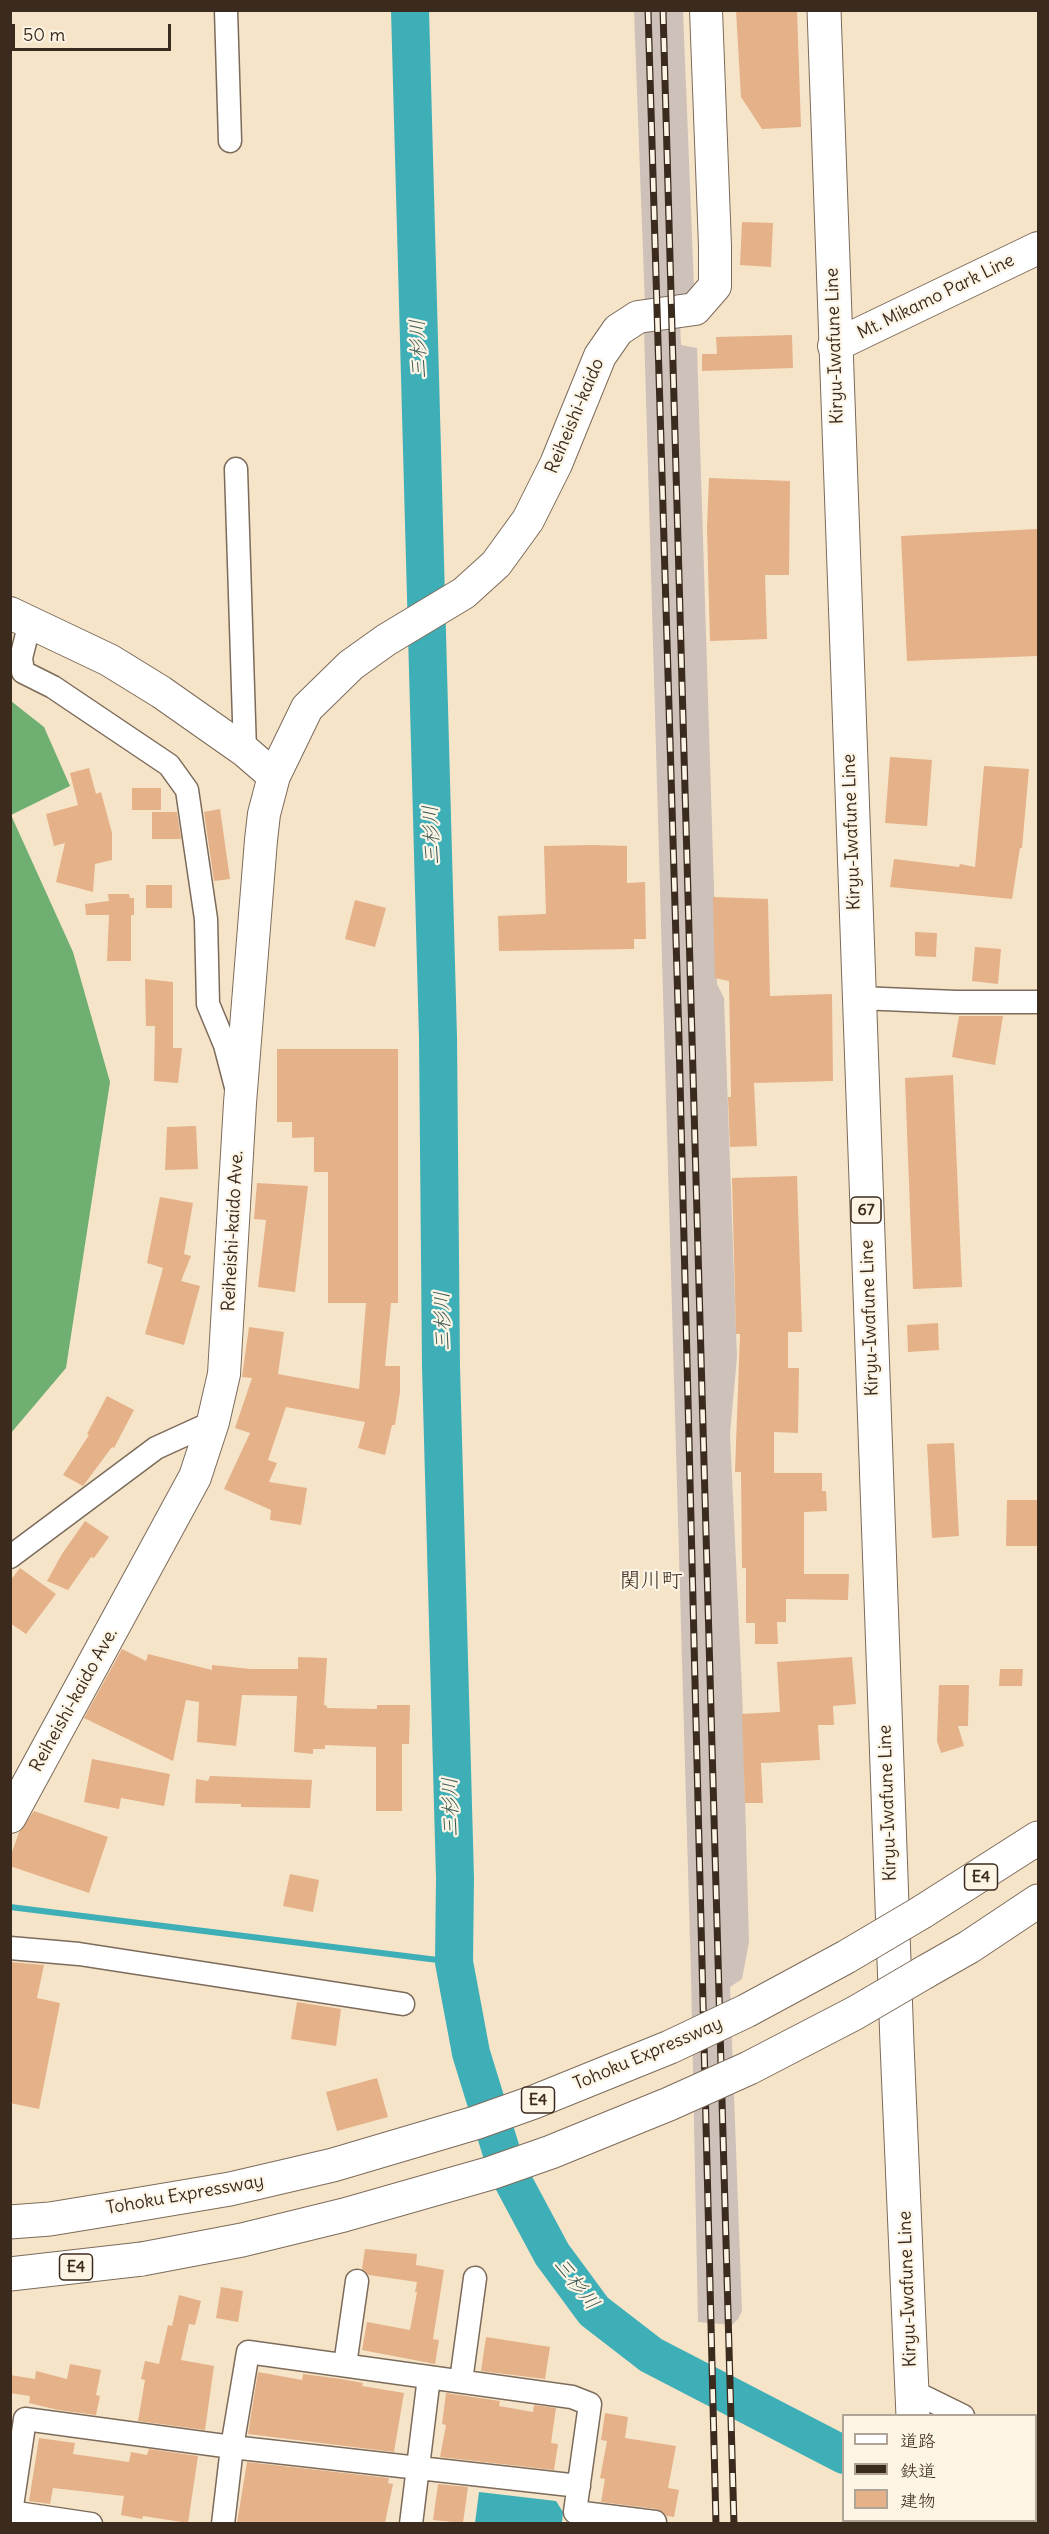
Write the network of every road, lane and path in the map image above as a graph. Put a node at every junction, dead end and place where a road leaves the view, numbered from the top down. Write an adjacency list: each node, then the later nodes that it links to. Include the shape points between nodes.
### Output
1 (226, 10): 4 (street)
2 (706, 10): 9 (street, Reiheishi-kaido, via 715,286 695,309 638,317 618,330 600,356 556,464 528,519 496,564 464,593)
3 (824, 10): 6 (main road, Kiryu-Iwafune Line / 67)
4 (230, 141)
5 (1038, 248): 6 (street, Mt. Mikamo Park Line)
6 (834, 346): 12 (main road, Kiryu-Iwafune Line / 67)
7 (236, 469): 10 (street)
8 (20, 618): 10 (street, via 109,660); 14 (street, via 24,672 169,765 187,790 206,919 208,1004 225,1045)
9 (386, 640): 11 (street, Reiheishi-kaido Ave., via 351,665 307,708)
10 (245, 751): 11 (street)
11 (274, 776): 14 (street, Reiheishi-kaido Ave., via 261,840)
12 (859, 998): 13 (street); 29 (main road, Kiryu-Iwafune Line / 67)
13 (1038, 1002)
14 (240, 1103): 15 (street, Reiheishi-kaido Ave., via 224,1374)
15 (213, 1422): 16 (street, via 156,1448); 17 (street, Reiheishi-kaido Ave., via 195,1477)
16 (10, 1557)
17 (10, 1817)
18 (1038, 1838): 22 (main road, Tohoku Expressway / E4, bridge, via 954,1894 737,2016 670,2047 485,2120 333,2165 230,2189)
19 (1038, 1901): 23 (main road, E4, bridge, via 969,1947 855,2013 748,2068 551,2152 344,2215 242,2240 142,2259)
20 (10, 1948): 21 (street, via 79,1954)
21 (403, 2004)
22 (10, 2222)
23 (10, 2274)
24 (475, 2278): 28 (street)
25 (357, 2281): 26 (street)
26 (345, 2365): 27 (street); 31 (street, via 248,2352)
27 (429, 2377): 28 (street); 32 (street)
28 (461, 2381): 33 (street, via 572,2397 590,2404)
29 (913, 2405): 30 (street)
30 (958, 2414)
31 (232, 2447): 32 (street); 34 (street, via 25,2419); 37 (street)
32 (418, 2469): 33 (street); 38 (street)
33 (579, 2486): 35 (street, via 575,2512)
34 (11, 2512): 36 (street)
35 (655, 2522)
36 (91, 2523)
37 (223, 2523)
38 (411, 2523)

